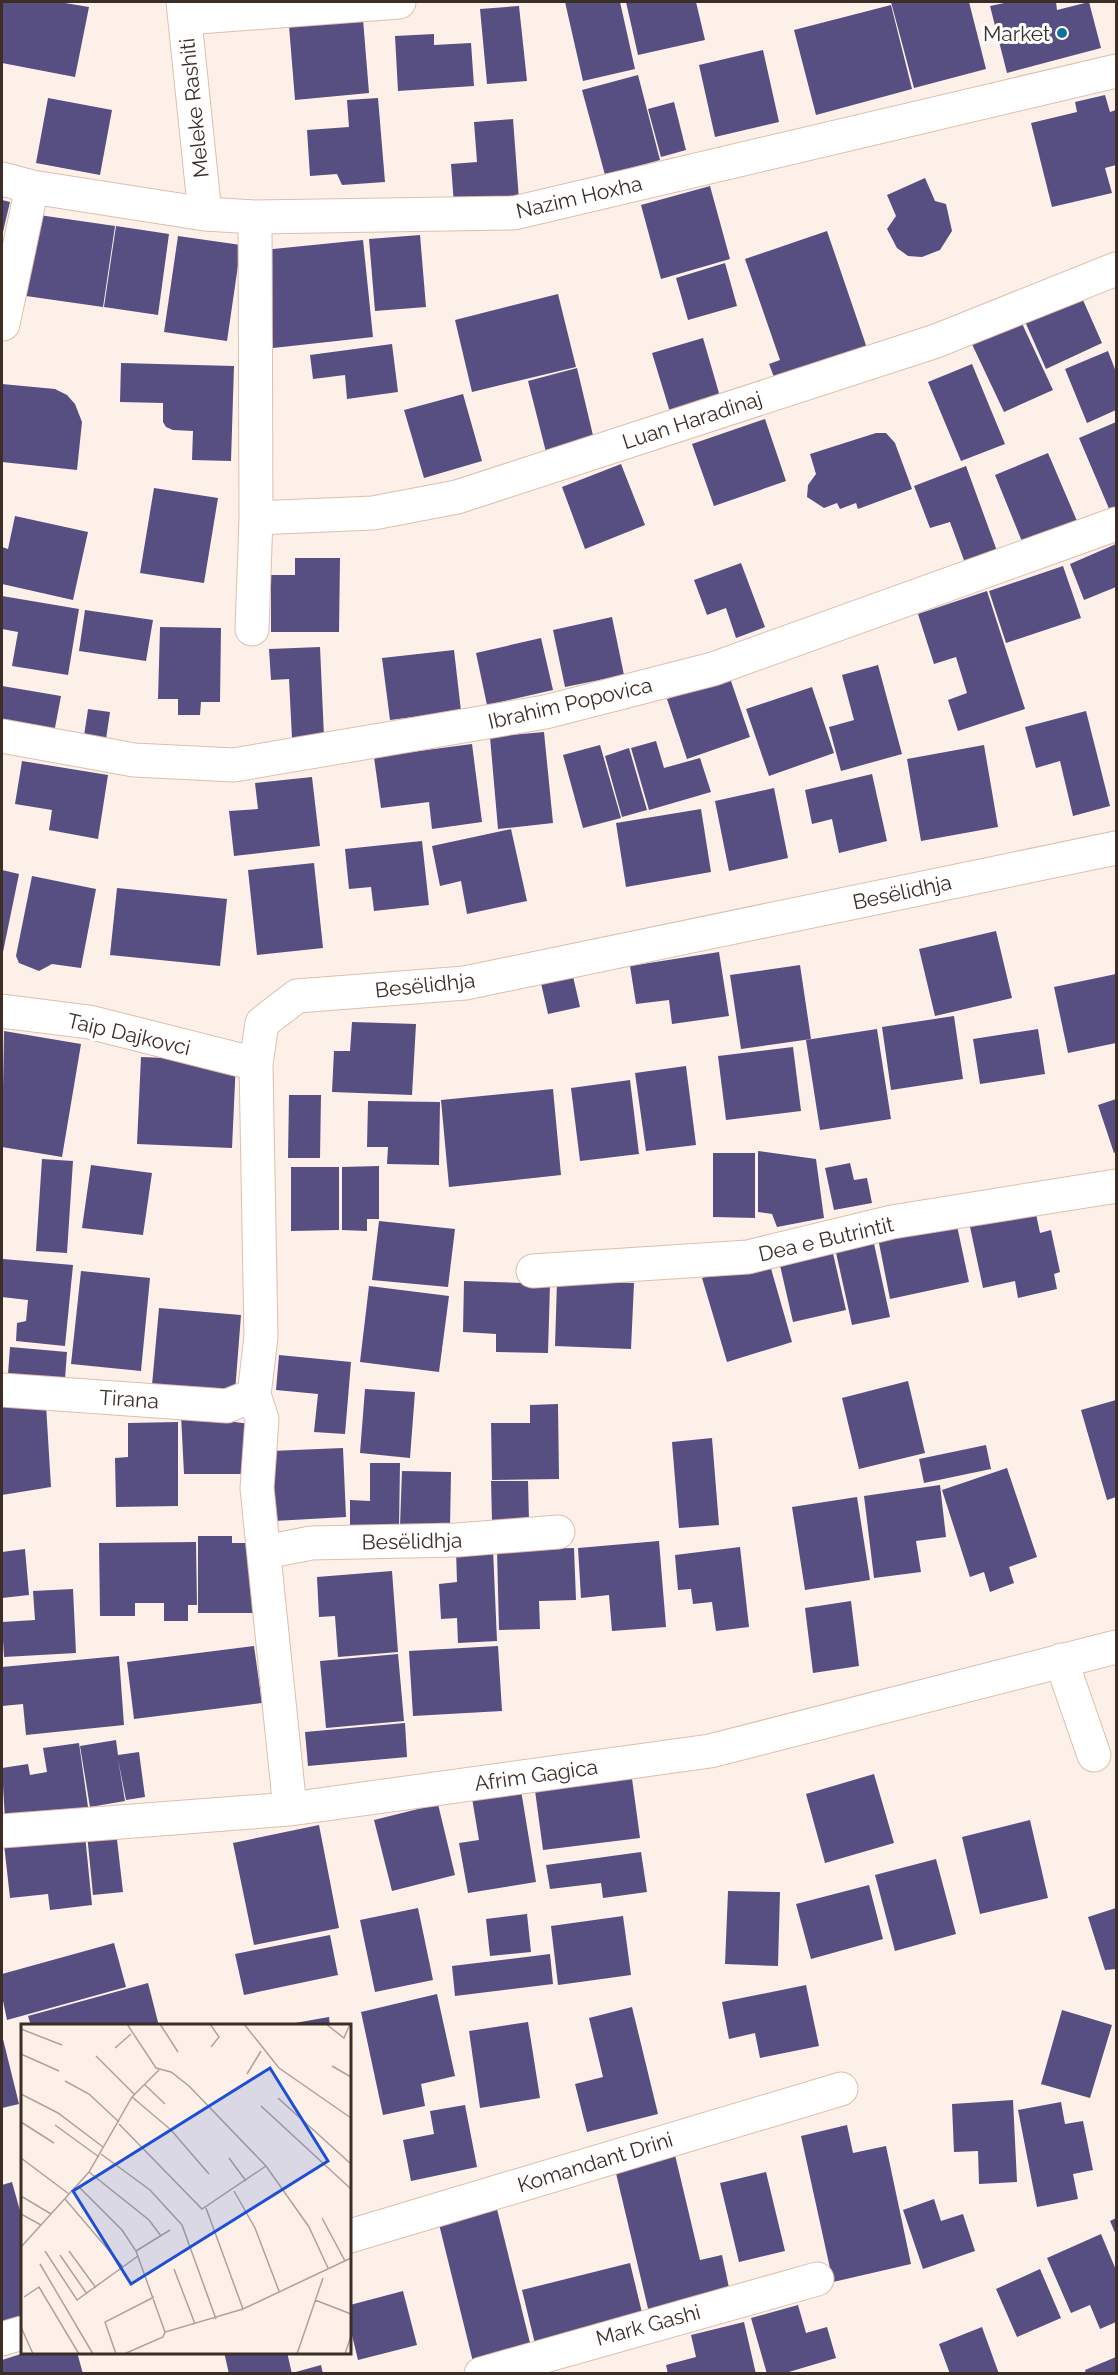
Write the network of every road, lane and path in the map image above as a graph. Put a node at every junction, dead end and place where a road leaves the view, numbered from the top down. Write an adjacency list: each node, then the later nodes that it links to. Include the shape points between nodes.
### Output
1 (399, 2): 2 (street)
2 (184, 10): 5 (street, Meleke Rashiti)
3 (1116, 71): 6 (street, Nazim Hoxha, via 514,213)
4 (16, 183): 5 (street, Nazim Hoxha); 8 (street, Nazim Hoxha)
5 (205, 214): 6 (street, Nazim Hoxha)
6 (255, 217): 9 (street)
7 (1116, 269): 9 (street, Luan Haradinaj, via 936,341 457,497 373,513)
8 (3, 324)
9 (255, 518): 11 (street)
10 (1116, 524): 12 (street, Ibrahim Popovica, via 713,669 545,712 234,765 134,760)
11 (252, 629)
12 (2, 736)
13 (1116, 848): 15 (street, Besëlidhja, via 465,983 297,996 262,1023)
14 (2, 1011): 15 (street, Taip Dajkovci, via 89,1022)
15 (256, 1064): 19 (street, Besëlidhja, via 261,1336)
16 (1116, 1185): 17 (street, Dea e Butrintit, via 892,1222 748,1257)
17 (533, 1271)
18 (2, 1390): 19 (street, Tirana, via 228,1406)
19 (254, 1395): 21 (street, Besëlidhja, via 262,1419 258,1488)
20 (558, 1532): 21 (street, Besëlidhja, via 457,1540 311,1542)
21 (266, 1552): 25 (street, Besëlidhja)
22 (1116, 1647): 23 (street, Afrim Gagica)
23 (1061, 1660): 24 (street); 25 (street, Afrim Gagica, via 710,1751)
24 (1094, 1755)
25 (290, 1809): 26 (street, Afrim Gagica)
26 (2, 1831)
27 (841, 2089): 28 (street, Komandant Drini)
28 (351, 2236)
29 (817, 2279): 32 (street, Mark Gashi)
30 (21, 2333): 31 (street)
31 (2, 2339)
32 (481, 2373)

